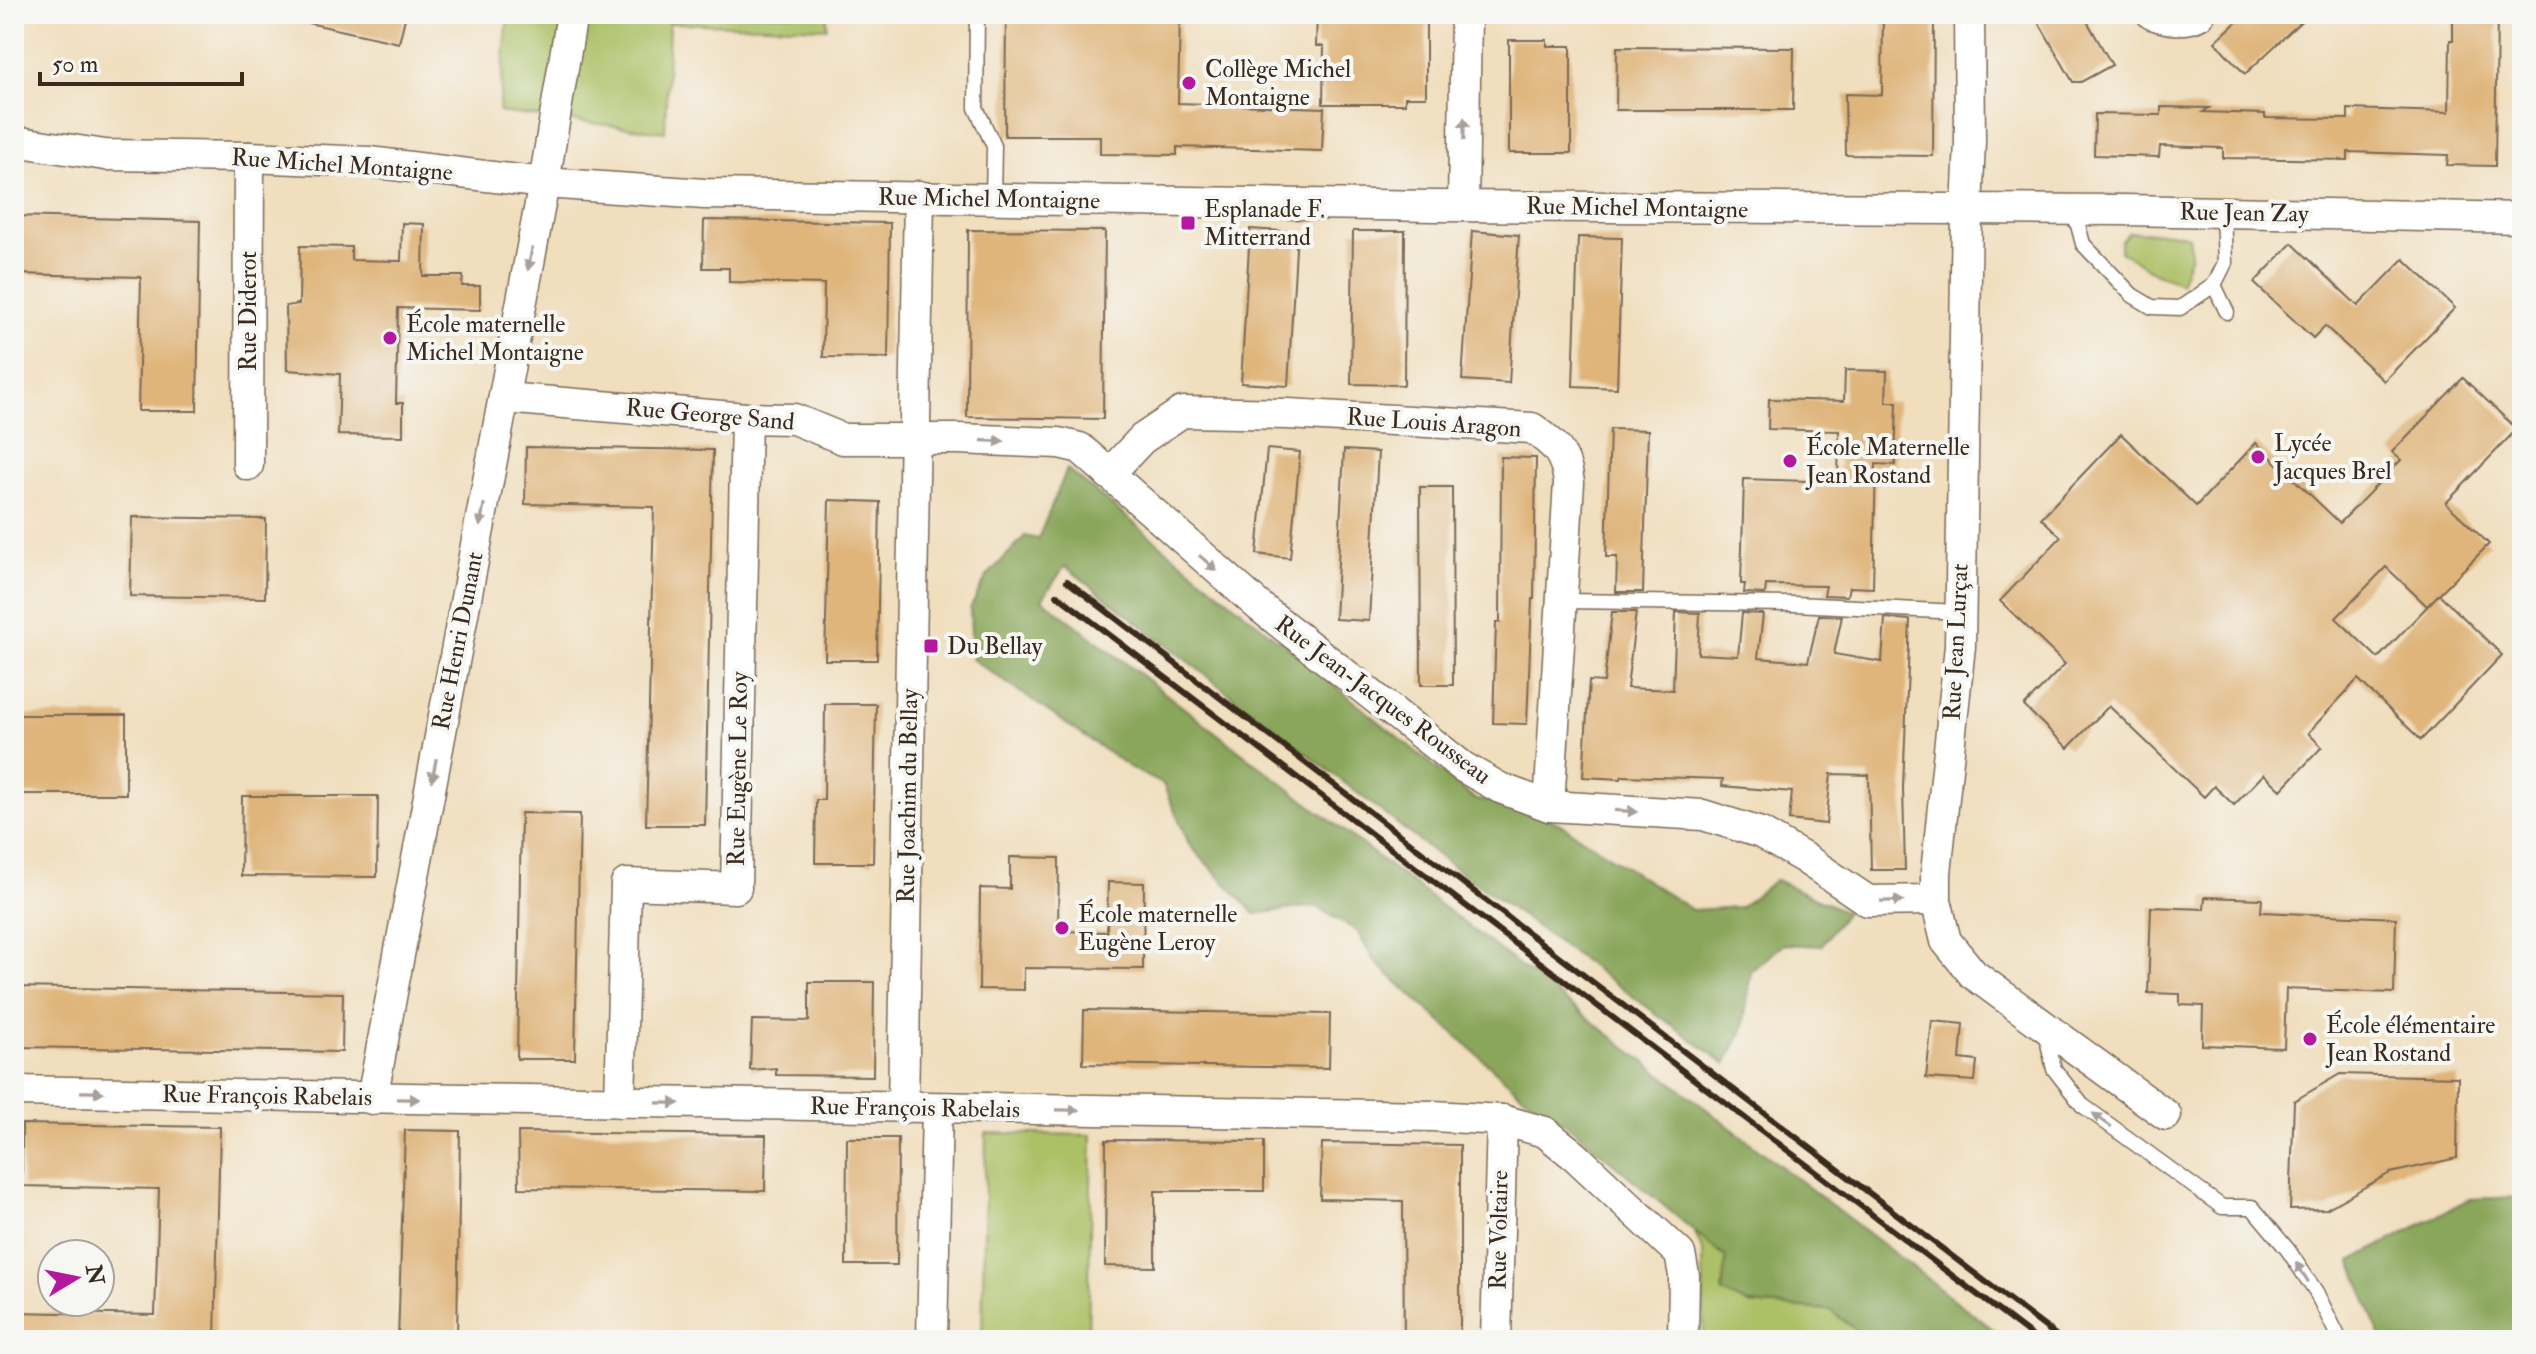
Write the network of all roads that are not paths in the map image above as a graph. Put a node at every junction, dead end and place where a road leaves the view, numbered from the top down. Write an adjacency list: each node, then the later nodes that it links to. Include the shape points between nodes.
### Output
1 (572, 14): 9 (street, Rue Henri Dunant)
2 (977, 14): 11 (lane, via 976,108 994,146)
3 (1466, 14): 12 (street, one-way to 3)
4 (1969, 14): 14 (street, Rue Jean Lurçat)
5 (2152, 14): 6 (street, via 2171,20)
6 (2200, 14)
7 (14, 141): 8 (street, Rue Michel Montaigne, via 105,155)
8 (249, 157): 9 (street, Rue Michel Montaigne, via 369,162); 22 (street, Rue Diderot)
9 (544, 183): 10 (street, Rue Michel Montaigne, via 705,194); 19 (street, Rue Henri Dunant, one-way to 19)
10 (919, 196): 11 (street, Rue Michel Montaigne); 21 (street, Rue Joachim du Bellay)
11 (993, 199): 12 (street, Rue Michel Montaigne)
12 (1463, 206): 14 (street, Rue Michel Montaigne)
13 (2074, 210): 14 (street, Rue Jean Zay); 15 (street, Rue Jean Zay); 17 (lane, via 2083,244 2132,295 2152,307 2180,308)
14 (1967, 211): 25 (street, Rue Jean Lurçat)
15 (2223, 212): 16 (street, Rue Jean Zay); 17 (lane, via 2225,263)
16 (2522, 218)
17 (2214, 285): 18 (lane)
18 (2227, 312)
19 (504, 398): 20 (street, Rue George Sand); 30 (street, Rue Henri Dunant, one-way to 30)
20 (746, 418): 21 (street, Rue George Sand, via 794,419 843,439); 31 (street, Rue Eugène Le Roy, via 736,888 626,884)
21 (915, 440): 23 (street, Rue Jean-Jacques Rousseau, one-way to 23, via 1071,445); 32 (street, Rue Joachim du Bellay)
22 (248, 465)
23 (1109, 474): 24 (street, Rue Louis Aragon, via 1142,439 1182,412 1532,428 1555,444 1566,464); 26 (street, Rue Jean-Jacques Rousseau, one-way to 26, via 1260,607 1463,767)
24 (1563, 601): 25 (lane); 26 (street, Rue Louis Aragon)
25 (1959, 612): 27 (street, Rue Jean Lurçat)
26 (1549, 806): 27 (street, Rue Jean-Jacques Rousseau, one-way to 27, via 1703,815 1761,833 1868,901)
27 (1936, 900): 28 (street, Rue Jean Lurçat, via 1946,941 1973,974)
28 (2043, 1026): 34 (street, Rue Jean Lurçat); 39 (lane, one-way to 28, via 2316,1292 2252,1207 2222,1207 2082,1105 2054,1069)
29 (14, 1091): 30 (street, Rue François Rabelais, one-way to 30)
30 (372, 1099): 31 (street, Rue François Rabelais, one-way to 31)
31 (620, 1102): 32 (street, Rue François Rabelais, one-way to 32)
32 (903, 1108): 33 (street, Rue François Rabelais)
33 (937, 1108): 35 (street, Rue François Rabelais, one-way to 35); 36 (street)
34 (2166, 1115)
35 (1502, 1120): 37 (street, Rue Voltaire); 38 (street, Rue François Rabelais, via 1545,1132 1680,1254)
36 (932, 1340)
37 (1496, 1340)
38 (1683, 1340)
39 (2340, 1340)

